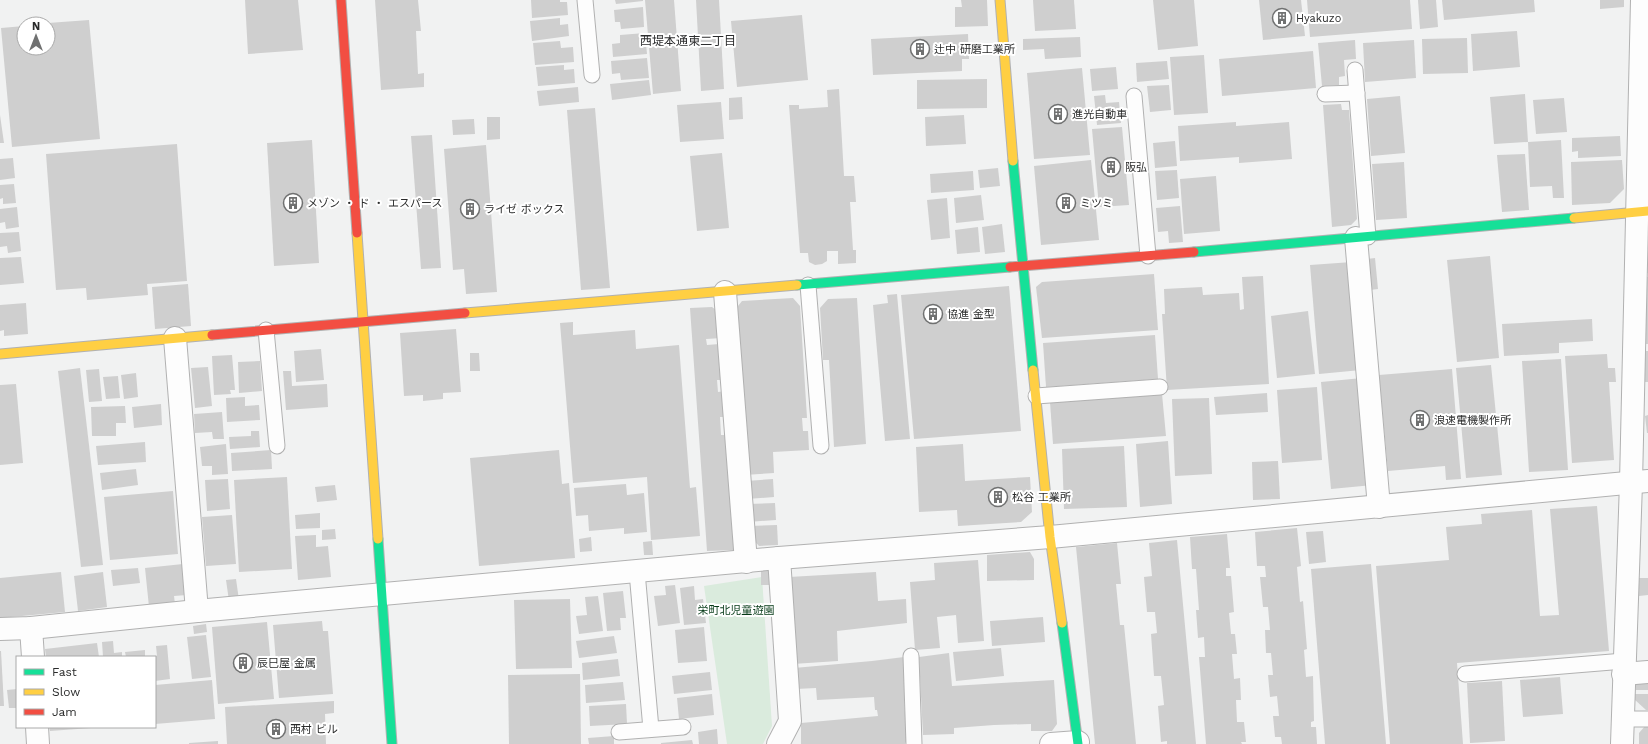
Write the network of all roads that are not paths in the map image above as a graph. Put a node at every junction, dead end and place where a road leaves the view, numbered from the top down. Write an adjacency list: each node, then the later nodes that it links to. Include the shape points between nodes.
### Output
1 (340, 0): 16 (street)
2 (585, 0): 6 (lane)
3 (1000, 0): 13 (street)
4 (1642, 0): 10 (street)
5 (1355, 70): 7 (lane)
6 (592, 75)
7 (1357, 93): 8 (lane); 11 (lane)
8 (1325, 94)
9 (1134, 96): 12 (lane)
10 (1642, 212): 11 (street); 24 (street)
11 (1362, 238): 12 (street); 25 (street)
12 (1148, 256): 13 (street)
13 (1022, 266): 14 (street); 21 (street)
14 (808, 285): 15 (street); 23 (lane)
15 (725, 292): 16 (street); 28 (street)
16 (362, 322): 17 (street); 30 (street)
17 (266, 330): 18 (street); 22 (lane)
18 (175, 338): 19 (street); 31 (street)
19 (0, 354)
20 (1160, 387): 21 (lane)
21 (1036, 396): 26 (street)
22 (277, 446)
23 (821, 446)
24 (1640, 482): 25 (street); 36 (street)
25 (1380, 506): 26 (street)
26 (1050, 537): 27 (street); 46 (street)
27 (779, 558): 28 (street); 45 (street, via 790,721)
28 (746, 562): 29 (street)
29 (637, 572): 30 (street); 43 (lane)
30 (382, 595): 31 (street); 48 (street)
31 (197, 611): 33 (street)
32 (0, 628): 33 (street)
33 (31, 628): 34 (street)
34 (33, 656)
35 (911, 656): 49 (lane)
36 (1624, 667): 37 (street); 38 (lane); 39 (street)
37 (1648, 672)
38 (1465, 674)
39 (1622, 719): 40 (lane); 51 (street)
40 (1648, 719)
41 (683, 727): 43 (lane)
42 (37, 728): 47 (street)
43 (651, 729): 44 (lane)
44 (619, 732)
45 (782, 742)
46 (1078, 743): 50 (street)
47 (38, 744)
48 (392, 744)
49 (914, 744)
50 (1051, 744)
51 (1622, 744)

